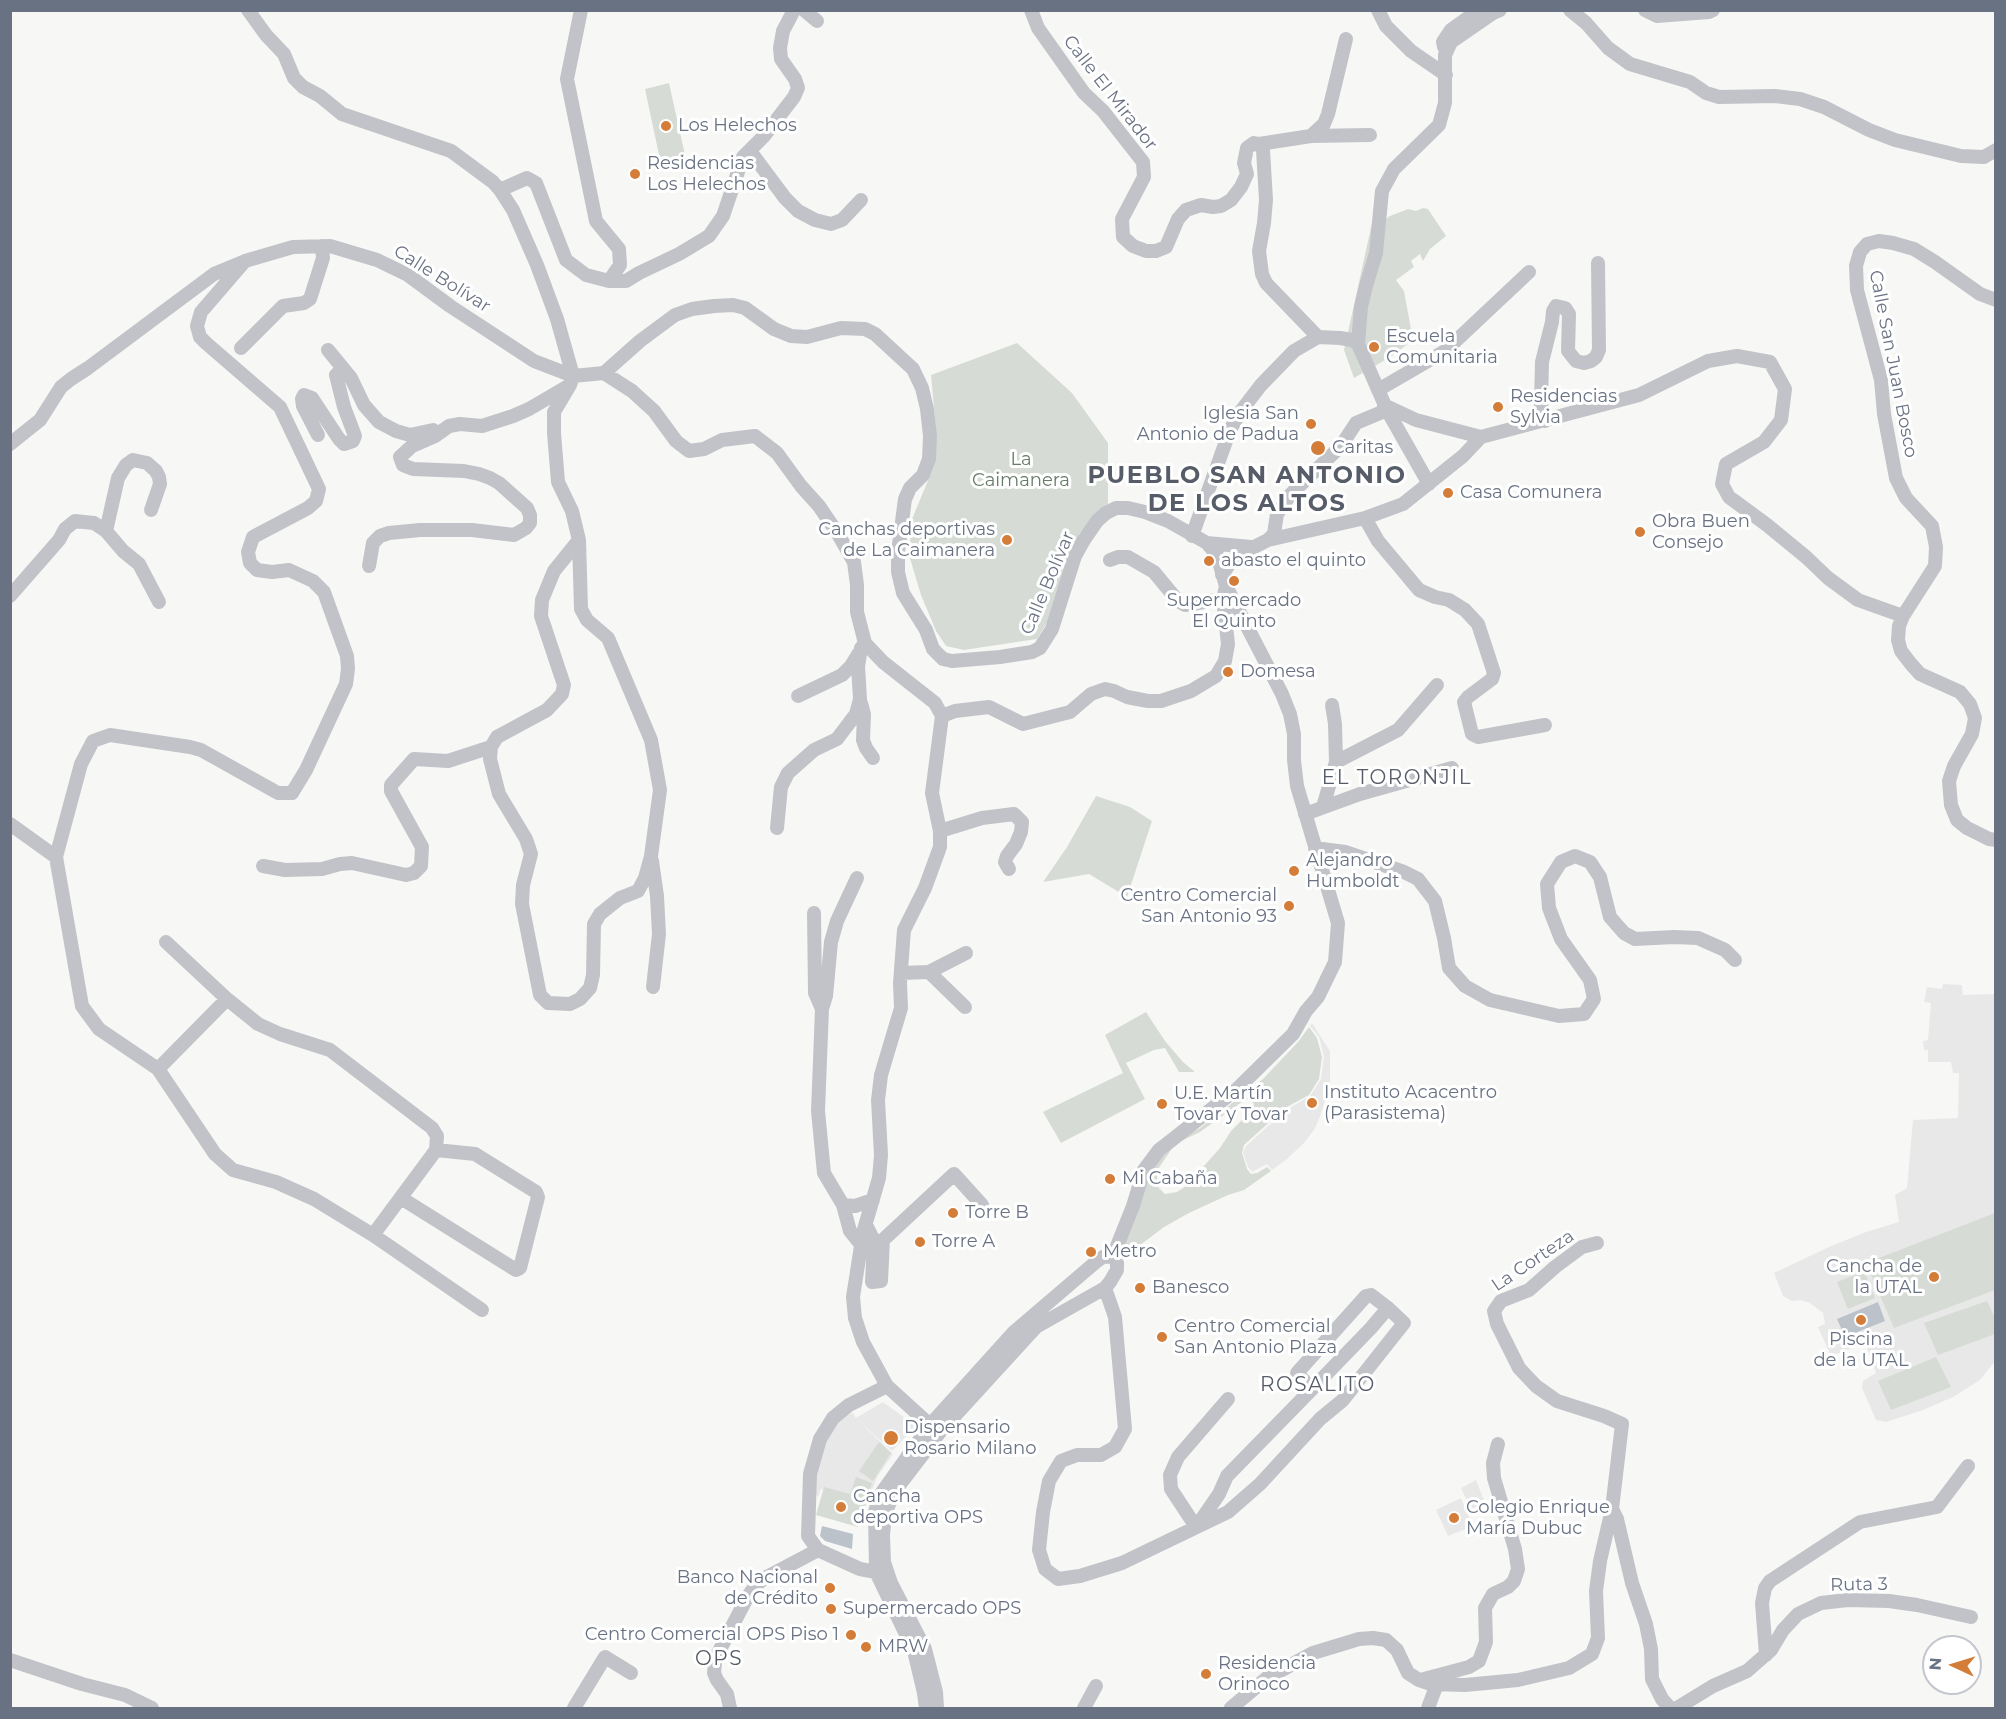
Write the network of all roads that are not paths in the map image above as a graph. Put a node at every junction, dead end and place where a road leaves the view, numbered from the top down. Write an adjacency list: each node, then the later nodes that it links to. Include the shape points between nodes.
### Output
1 (248, 10): 21 (street, via 284,54 294,78 303,87 342,114 451,151)
2 (581, 10): 27 (street, via 567,79 597,221 619,249 620,265)
3 (794, 10): 20 (street, via 783,31 780,48 781,59 798,88)
4 (804, 10): 12 (street)
5 (1031, 10): 18 (street, Calle El Mirador, via 1038,28 1084,93 1143,162 1144,177 1122,219 1122,237 1133,246 1146,251 1166,247 1186,210 1201,205 1221,206 1231,200 1247,174 1247,148)
6 (1378, 10): 15 (street, via 1386,26 1411,51)
7 (1479, 10): 14 (street, via 1451,30 1443,42)
8 (1500, 10): 14 (street, via 1451,42)
9 (1570, 10): 19 (street, via 1630,64 1690,82 1706,93 1719,97 1800,99 1895,140 1960,156 1984,157)
10 (1645, 10): 11 (street, via 1657,16)
11 (1713, 10)
12 (817, 21)
13 (1346, 39): 17 (street, via 1328,114)
14 (1445, 55): 15 (street)
15 (1446, 75): 30 (street, via 1445,103 1438,125 1394,169 1382,191 1376,253 1361,307)
16 (1370, 135): 17 (street)
17 (1311, 136): 18 (street)
18 (1260, 144): 29 (street, via 1266,200 1259,251 1262,274 1266,284)
19 (1995, 150)
20 (750, 151): 22 (street, via 798,211 815,220 831,224); 27 (street, via 743,158 723,216 709,237 626,281)
21 (500, 190): 27 (street, via 527,178 536,183 566,260 586,275); 35 (street, via 537,265 557,320)
22 (861, 200)
23 (322, 246): 24 (street, Calle Bolívar, via 293,247); 31 (street, via 323,258 310,299 283,306); 35 (street, Calle Bolívar, via 355,252 408,275 534,361)
24 (245, 261): 42 (street, Calle Bolívar, via 214,274 71,379 61,387 40,420); 76 (street, via 201,312 197,326 200,337 280,407 319,489 316,501 308,508 253,537 248,552 250,563 257,570 289,570 313,581 324,592 348,656 346,684 292,793 278,793 201,750 110,735 93,741 81,764)
25 (1598, 263): 38 (street, via 1599,350 1591,361 1576,361 1568,351 1569,314 1566,308 1556,306 1542,362 1541,404)
26 (1529, 272): 36 (street, via 1445,351)
27 (609, 281)
28 (1995, 300): 57 (street, Calle San Juan Bosco, via 1914,249 1879,241 1867,244 1860,252 1857,290 1881,380 1896,478 1906,498 1932,526 1936,547 1935,566)
29 (1318, 337): 30 (street); 47 (street, via 1294,351 1241,411 1230,430)
30 (1359, 344): 36 (street)
31 (241, 348)
32 (328, 350): 33 (street)
33 (345, 371): 39 (street, via 364,405 379,422 396,431 410,435); 40 (street, via 336,375 355,436 353,441 344,444 339,440 312,398 304,395 303,406)
34 (604, 373): 35 (street, Calle Bolívar); 47 (street, Calle Bolívar, via 675,315 714,306 745,308 791,336 807,337 842,328 865,329 884,341 913,369 927,409 929,459 923,475 905,499 898,572 903,593 933,649 943,659 1000,657 1040,648 1052,629 1076,556 1097,521 1116,508 1145,512); 58 (street, via 654,411 676,441 689,451 722,440 755,436 777,453 819,506 854,562)
35 (571, 380): 39 (street, via 513,416 482,426); 48 (street, via 554,412 554,433 558,482 572,511)
36 (1378, 390): 37 (street)
37 (1385, 408): 41 (street); 43 (street); 49 (street, via 1356,423 1341,446 1290,495 1277,514 1274,534)
38 (1545, 421): 41 (street); 57 (street, via 1639,395 1708,361 1737,356 1770,362 1785,389 1781,420 1764,442 1726,464 1722,484 1729,497 1858,600)
39 (449, 426): 53 (street, via 404,453 400,457 403,465 413,469 464,471 490,478 527,508 530,523 514,535 472,530 388,533 373,543)
40 (318, 435)
41 (1481, 437): 43 (street)
42 (10, 444)
43 (1429, 484): 45 (street, via 1402,504)
44 (151, 510): 46 (street, via 159,477 147,463 133,460 117,478)
45 (1365, 518): 49 (street); 64 (street, via 1378,541 1419,590 1449,600 1478,624 1494,674 1464,702 1472,734 1478,737)
46 (106, 531): 55 (street, via 94,522 75,521); 56 (street, via 139,564)
47 (1192, 536): 50 (street, Calle Bolívar)
48 (579, 540): 65 (street, via 554,571 542,600 541,616 564,685 562,694 547,710 497,737); 77 (street, via 581,609 587,620 608,638 651,740 660,790)
49 (1268, 540): 51 (street)
50 (1207, 543): 51 (street, Calle Bolívar); 54 (street, via 1217,555)
51 (1251, 547): 54 (street, via 1230,563)
52 (1110, 560): 54 (street, via 1128,557 1154,572 1185,605)
53 (369, 566)
54 (1224, 587): 63 (street, via 1226,661 1216,676 1181,695 1148,701 1105,689 1091,694 1070,712 1023,724 989,707); 70 (street, via 1290,714 1297,786)
55 (10, 596)
56 (159, 602)
57 (1903, 616): 74 (street, Calle San Juan Bosco, via 1898,640 1901,651 1920,674 1960,692 1970,704 1975,718 1972,734 1949,781 1951,805 1957,820 1967,828)
58 (863, 646): 60 (street, via 842,675); 61 (street, via 858,666); 63 (street, via 934,702)
59 (1437, 685): 67 (street, via 1398,730)
60 (798, 696)
61 (860, 699): 66 (street, via 863,740); 72 (street, via 856,714 837,739 814,750 788,773 781,787)
62 (1332, 705): 67 (street)
63 (942, 716): 73 (street, via 933,793)
64 (1545, 725)
65 (491, 747): 77 (street, via 499,794 526,838 531,854 522,904 540,995 548,1003 570,1004 590,988 594,924 620,898 638,891); 78 (street, via 448,761 414,759 391,784 391,791 422,847 421,866 414,873 406,875 352,863 321,869)
66 (873, 758)
67 (1336, 762): 69 (street)
68 (1452, 768): 69 (street)
69 (1323, 807): 70 (street)
70 (1305, 814): 75 (street)
71 (10, 824): 76 (street)
72 (777, 828)
73 (940, 831): 79 (street, via 981,818 1014,814 1022,822 1016,844 1005,862); 86 (street, via 940,848 904,930)
74 (1995, 840)
75 (1315, 848): 84 (street, via 1345,852 1419,879 1435,902 1449,968 1465,986 1490,1000 1559,1016 1584,1014 1594,999 1590,980 1561,939 1549,908 1547,884 1561,862 1575,856 1590,862 1600,877 1610,917 1624,933 1635,939 1698,938 1725,950); 101 (street, via 1338,923 1335,962 1329,977 1280,1048 1237,1089 1160,1150 1144,1170)
76 (56, 856): 91 (street, via 82,1006 99,1029)
77 (651, 856): 87 (street, via 659,934)
78 (263, 866)
79 (1009, 868)
80 (857, 878): 90 (street, via 831,942)
81 (814, 913): 90 (street, via 815,993)
82 (166, 942): 88 (street)
83 (966, 953): 85 (street)
84 (1735, 960)
85 (929, 972): 86 (street); 89 (street)
86 (901, 973): 94 (street, via 900,1008 881,1075 881,1155)
87 (653, 987)
88 (227, 999): 91 (street); 92 (street, via 258,1024 330,1050 432,1128 437,1136)
89 (965, 1007)
90 (822, 1009): 95 (street, via 820,1146 824,1173)
91 (158, 1069): 98 (street, via 215,1154 233,1170 276,1182 314,1199)
92 (436, 1150): 93 (street); 93 (street, via 475,1154 536,1192 520,1268 516,1270)
93 (401, 1198): 98 (street)
94 (873, 1200): 95 (street); 97 (street)
95 (843, 1205): 100 (street, via 850,1230)
96 (982, 1205): 97 (street, via 954,1174 883,1240 881,1281 872,1282 874,1241)
97 (866, 1225): 100 (street)
98 (373, 1235): 105 (street)
99 (1597, 1243): 112 (street, La Corteza, via 1582,1247 1529,1290 1501,1301 1494,1311 1519,1368 1536,1386 1557,1401 1622,1424)
100 (862, 1246): 106 (street, via 853,1297 855,1318)
101 (1113, 1256): 102 (street, via 1103,1257); 103 (street, via 1117,1270)
102 (1092, 1266): 103 (street, via 1092,1281); 109 (street, via 1014,1332)
103 (1107, 1285): 113 (street, via 1115,1317 1125,1429 1114,1447 1101,1455 1077,1455 1061,1461 1049,1481 1039,1550 1045,1569 1058,1579 1080,1576 1122,1563); 127 (street, via 1036,1327 940,1432 894,1492 885,1514 885,1562 891,1583 925,1649)
104 (1388, 1308): 107 (street); 107 (street, via 1371,1295 1366,1296 1297,1373); 113 (street, via 1404,1323 1342,1400 1228,1512)
105 (483, 1310)
106 (887, 1386): 109 (street); 114 (street, via 849,1404 833,1418 820,1439 810,1474 808,1517 808,1536)
107 (1312, 1389): 113 (street, via 1227,1476)
108 (1228, 1400): 113 (street, via 1178,1457 1170,1475 1171,1489)
109 (930, 1425): 115 (street, via 880,1495 875,1512)
110 (1498, 1444): 120 (street, via 1494,1478 1517,1559 1514,1581 1493,1594 1485,1608 1486,1642 1479,1661)
111 (1968, 1466): 117 (street, via 1937,1507 1860,1522 1770,1581 1764,1588 1762,1603)
112 (1612, 1509): 121 (street, via 1596,1591 1598,1638 1592,1654 1569,1668 1518,1680); 131 (street, via 1646,1624 1652,1679)
113 (1196, 1527)
114 (818, 1550): 115 (street); 125 (street, via 765,1578 748,1596 715,1663 714,1673 727,1694)
115 (876, 1572): 126 (street, via 915,1652)
116 (1971, 1617): 117 (street, Ruta 3, via 1889,1601 1821,1604 1798,1614)
117 (1766, 1655): 132 (street, Ruta 3, via 1747,1671)
118 (10, 1660): 123 (street, via 125,1695)
119 (631, 1673): 124 (street, via 605,1657)
120 (1419, 1680): 121 (street); 129 (street, via 1408,1673 1386,1640 1359,1639 1313,1653 1267,1678)
121 (1437, 1684): 130 (street)
122 (1096, 1686): 128 (street)
123 (152, 1708)
124 (574, 1708)
125 (729, 1708)
126 (926, 1708)
127 (937, 1708)
128 (1084, 1708)
129 (1232, 1708)
130 (1428, 1708)
131 (1670, 1708)
132 (1677, 1708)

